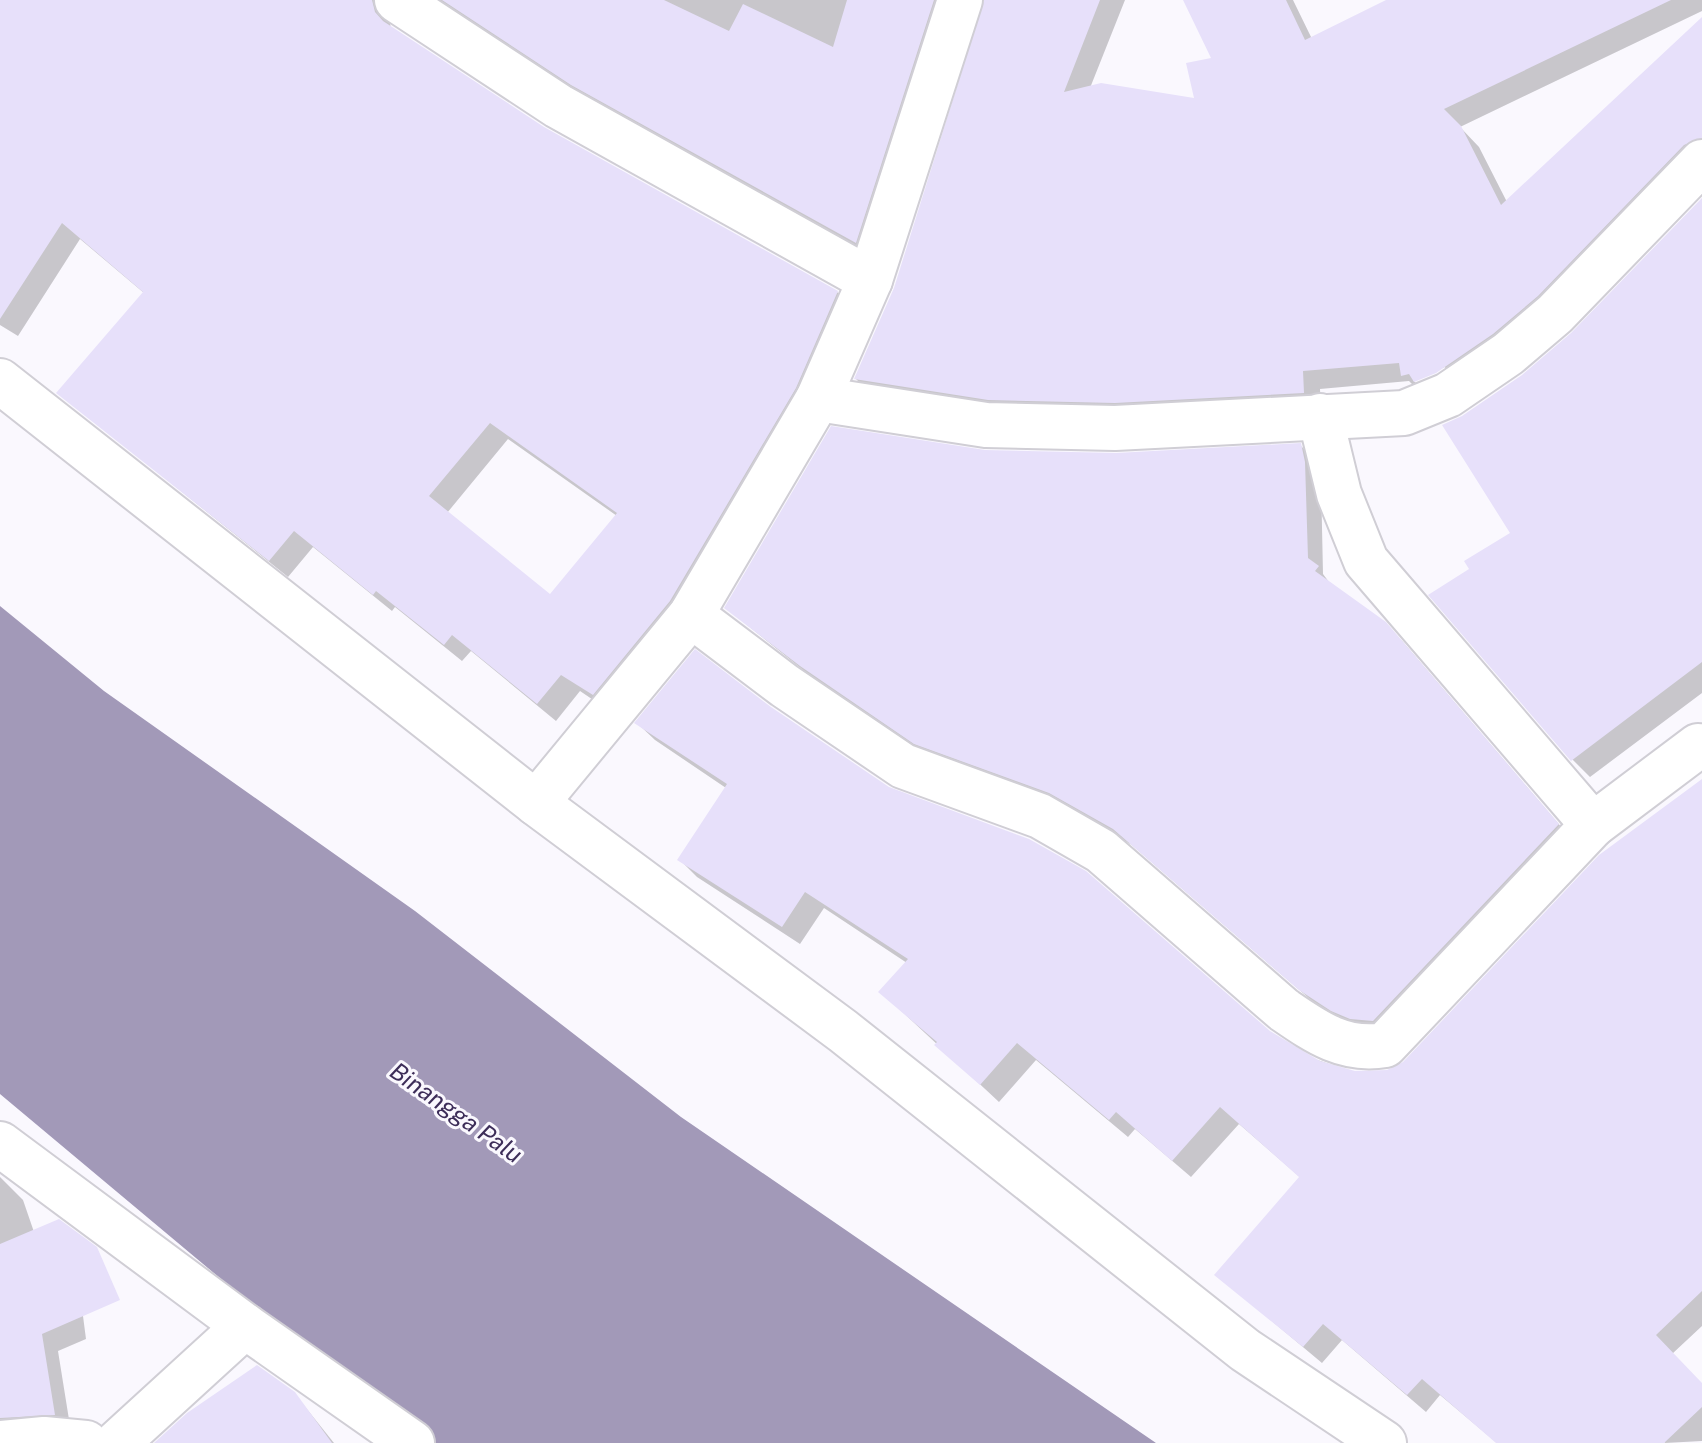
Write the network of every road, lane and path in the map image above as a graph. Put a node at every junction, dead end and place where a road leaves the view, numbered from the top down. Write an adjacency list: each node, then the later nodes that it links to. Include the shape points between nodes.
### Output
1 (397, 0): 4 (street, via 558,106)
2 (960, 0): 4 (street)
3 (1702, 162): 7 (street, via 1555,314 1448,395 1404,413)
4 (870, 280): 6 (street)
5 (0, 381): 10 (street)
6 (818, 399): 7 (street, via 986,425 1115,428); 8 (street)
7 (1320, 416): 11 (street, via 1339,494 1366,561)
8 (691, 615): 10 (street); 11 (street, via 903,766 1040,816 1101,851 1284,1010 1342,1044 1385,1045)
9 (1701, 747): 11 (street)
10 (536, 803): 18 (street, via 843,1031 1245,1350)
11 (1593, 825)
12 (0, 1144): 13 (street)
13 (245, 1326): 16 (street); 17 (street)
14 (1, 1443): 15 (street)
15 (86, 1443)
16 (117, 1443)
17 (412, 1443)
18 (1384, 1443)

